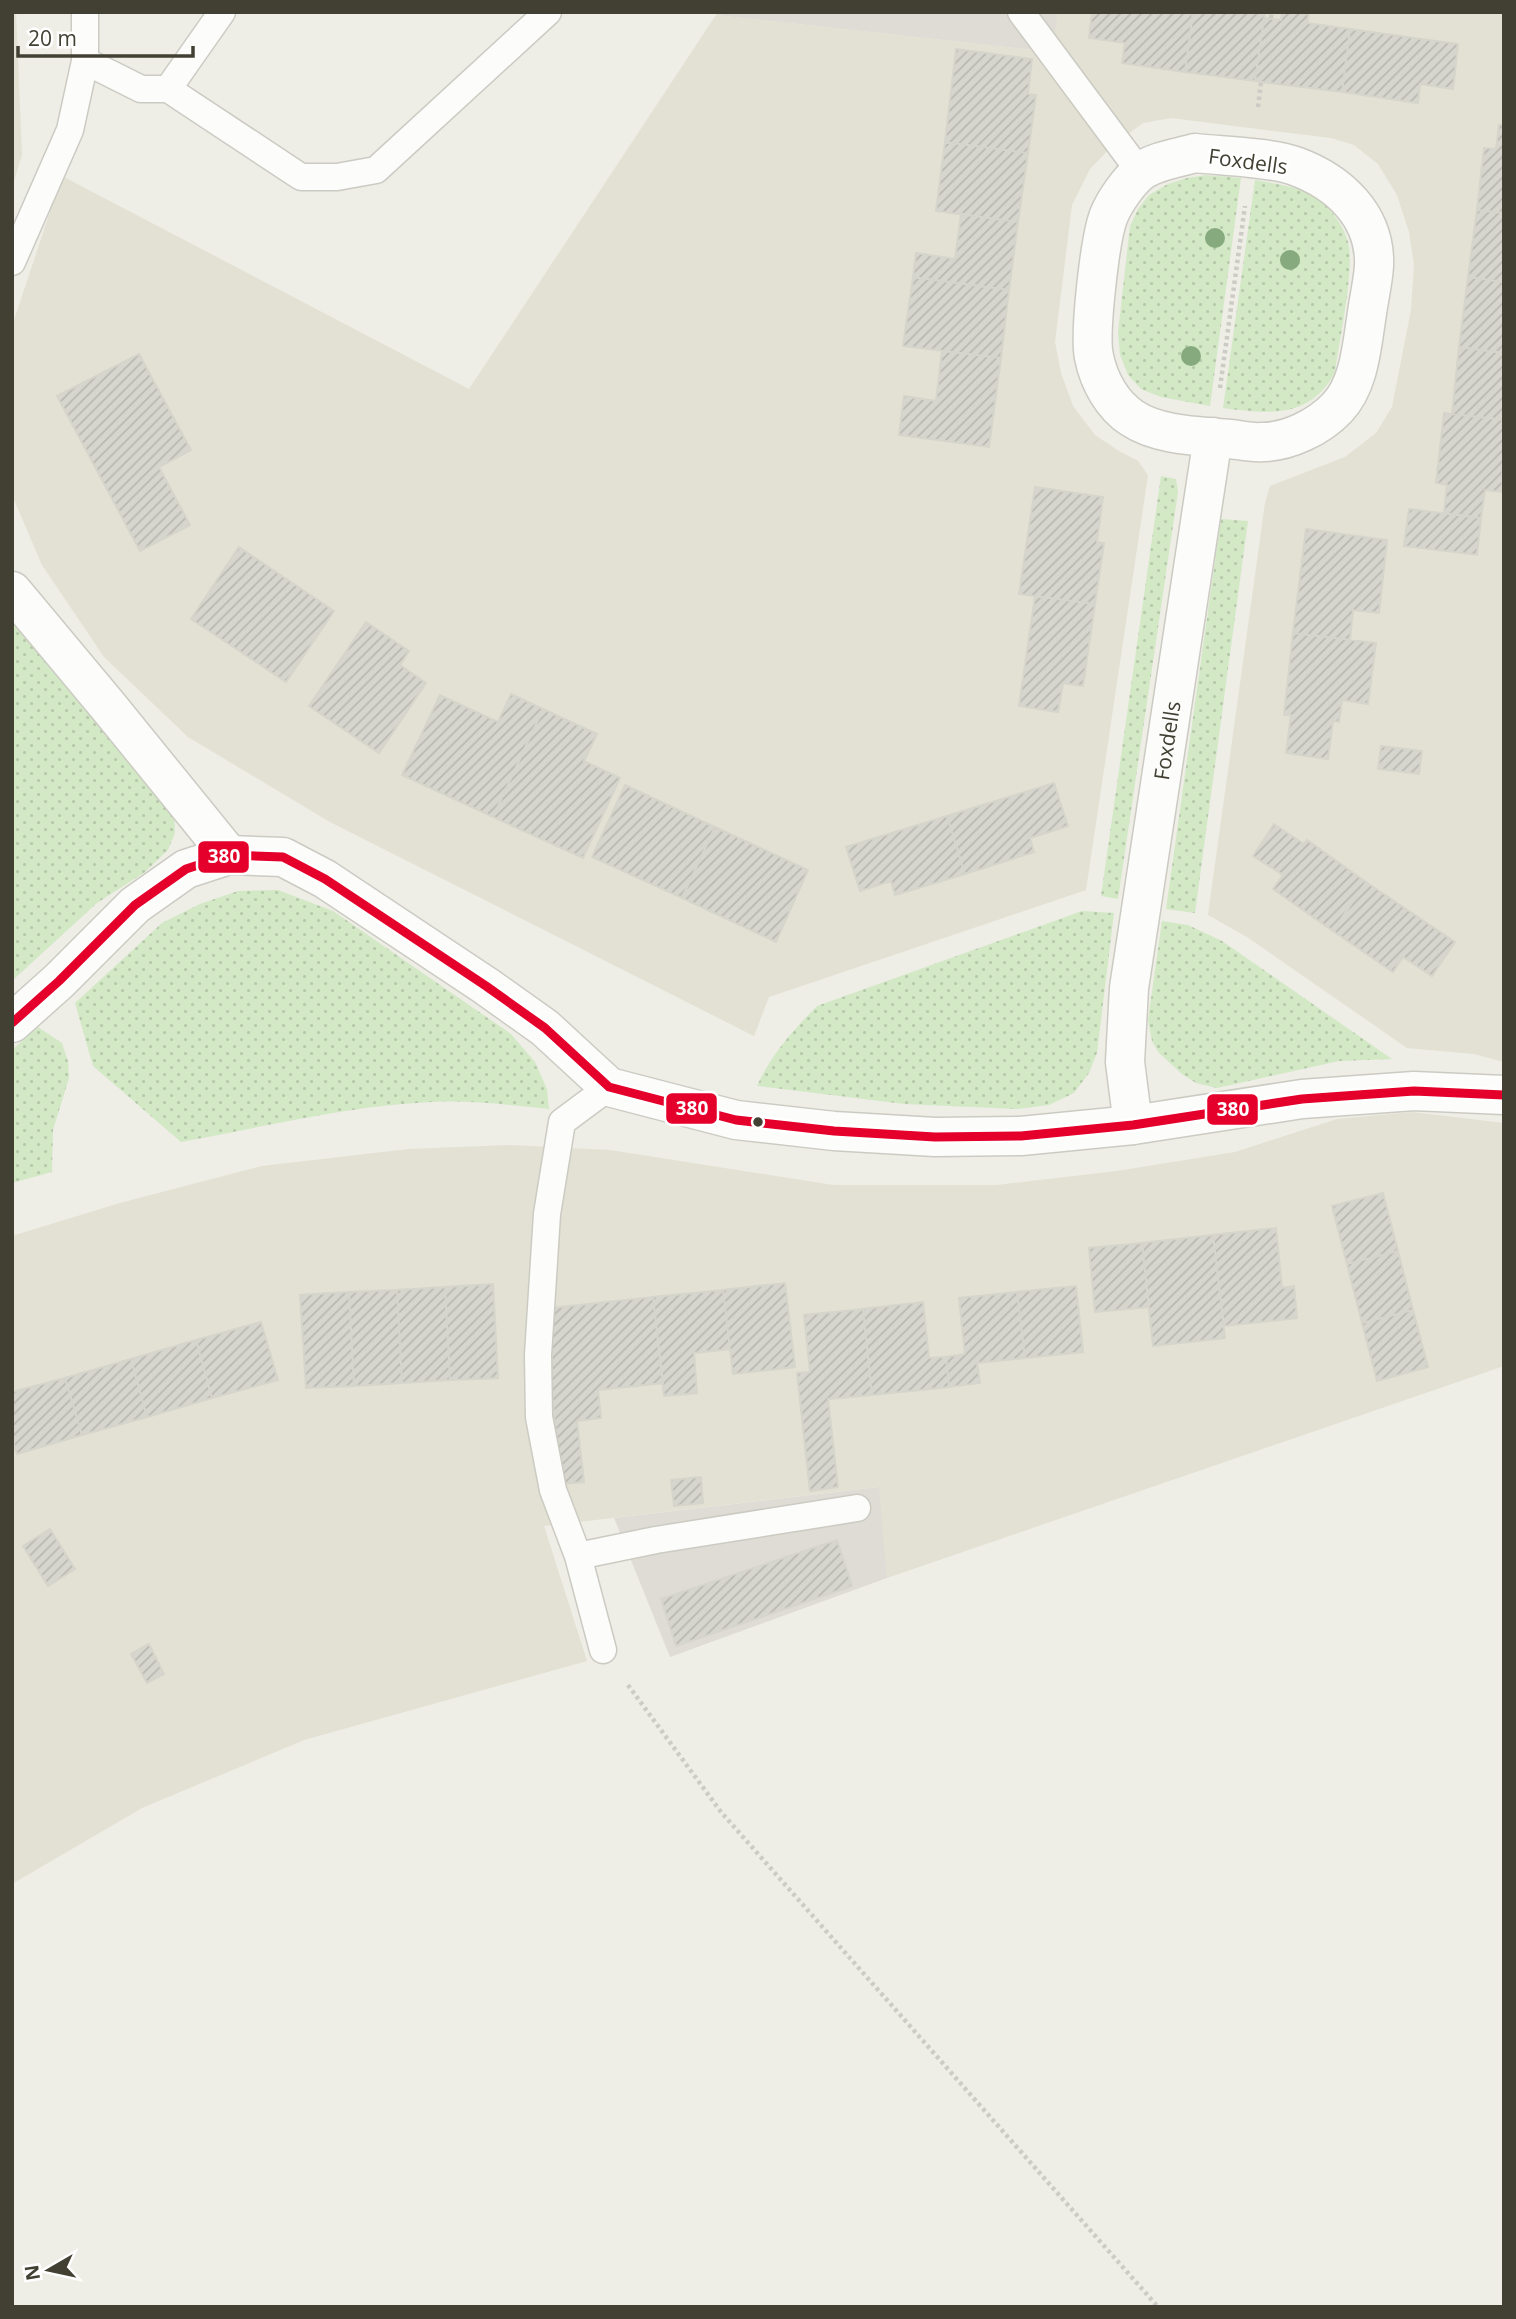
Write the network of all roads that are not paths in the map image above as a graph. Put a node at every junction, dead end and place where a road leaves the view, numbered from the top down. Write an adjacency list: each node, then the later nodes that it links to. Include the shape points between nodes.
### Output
1 (85, 12): 5 (lane)
2 (222, 12): 6 (lane)
3 (548, 12): 6 (lane, via 376,170 300,177)
4 (1021, 12): 7 (lane)
5 (85, 61): 6 (lane, via 141,89); 8 (lane, via 70,130)
6 (168, 89)
7 (1140, 172): 9 (street, Foxdells, via 1109,216 1104,237 1092,333 1100,377 1114,401 1133,419 1161,430); 9 (street, Foxdells, via 1195,153 1293,165 1351,200 1370,233 1374,265 1361,351 1352,383 1338,407 1315,426 1287,438 1263,443)
8 (12, 262)
9 (1213, 437): 15 (street, Foxdells, via 1129,988 1125,1062)
10 (12, 591): 11 (street)
11 (229, 855): 12 (street, via 186,869 135,905); 13 (street, via 283,857 325,879 545,1028)
12 (12, 1023)
13 (609, 1087): 15 (street, via 736,1120 834,1131 1021,1136); 17 (lane, via 562,1122 547,1214 541,1292 539,1417 553,1490)
14 (1504, 1095): 15 (street, via 1414,1091 1302,1099)
15 (1133, 1125)
16 (857, 1508): 17 (lane, via 656,1539)
17 (578, 1556): 18 (lane)
18 (603, 1650)

